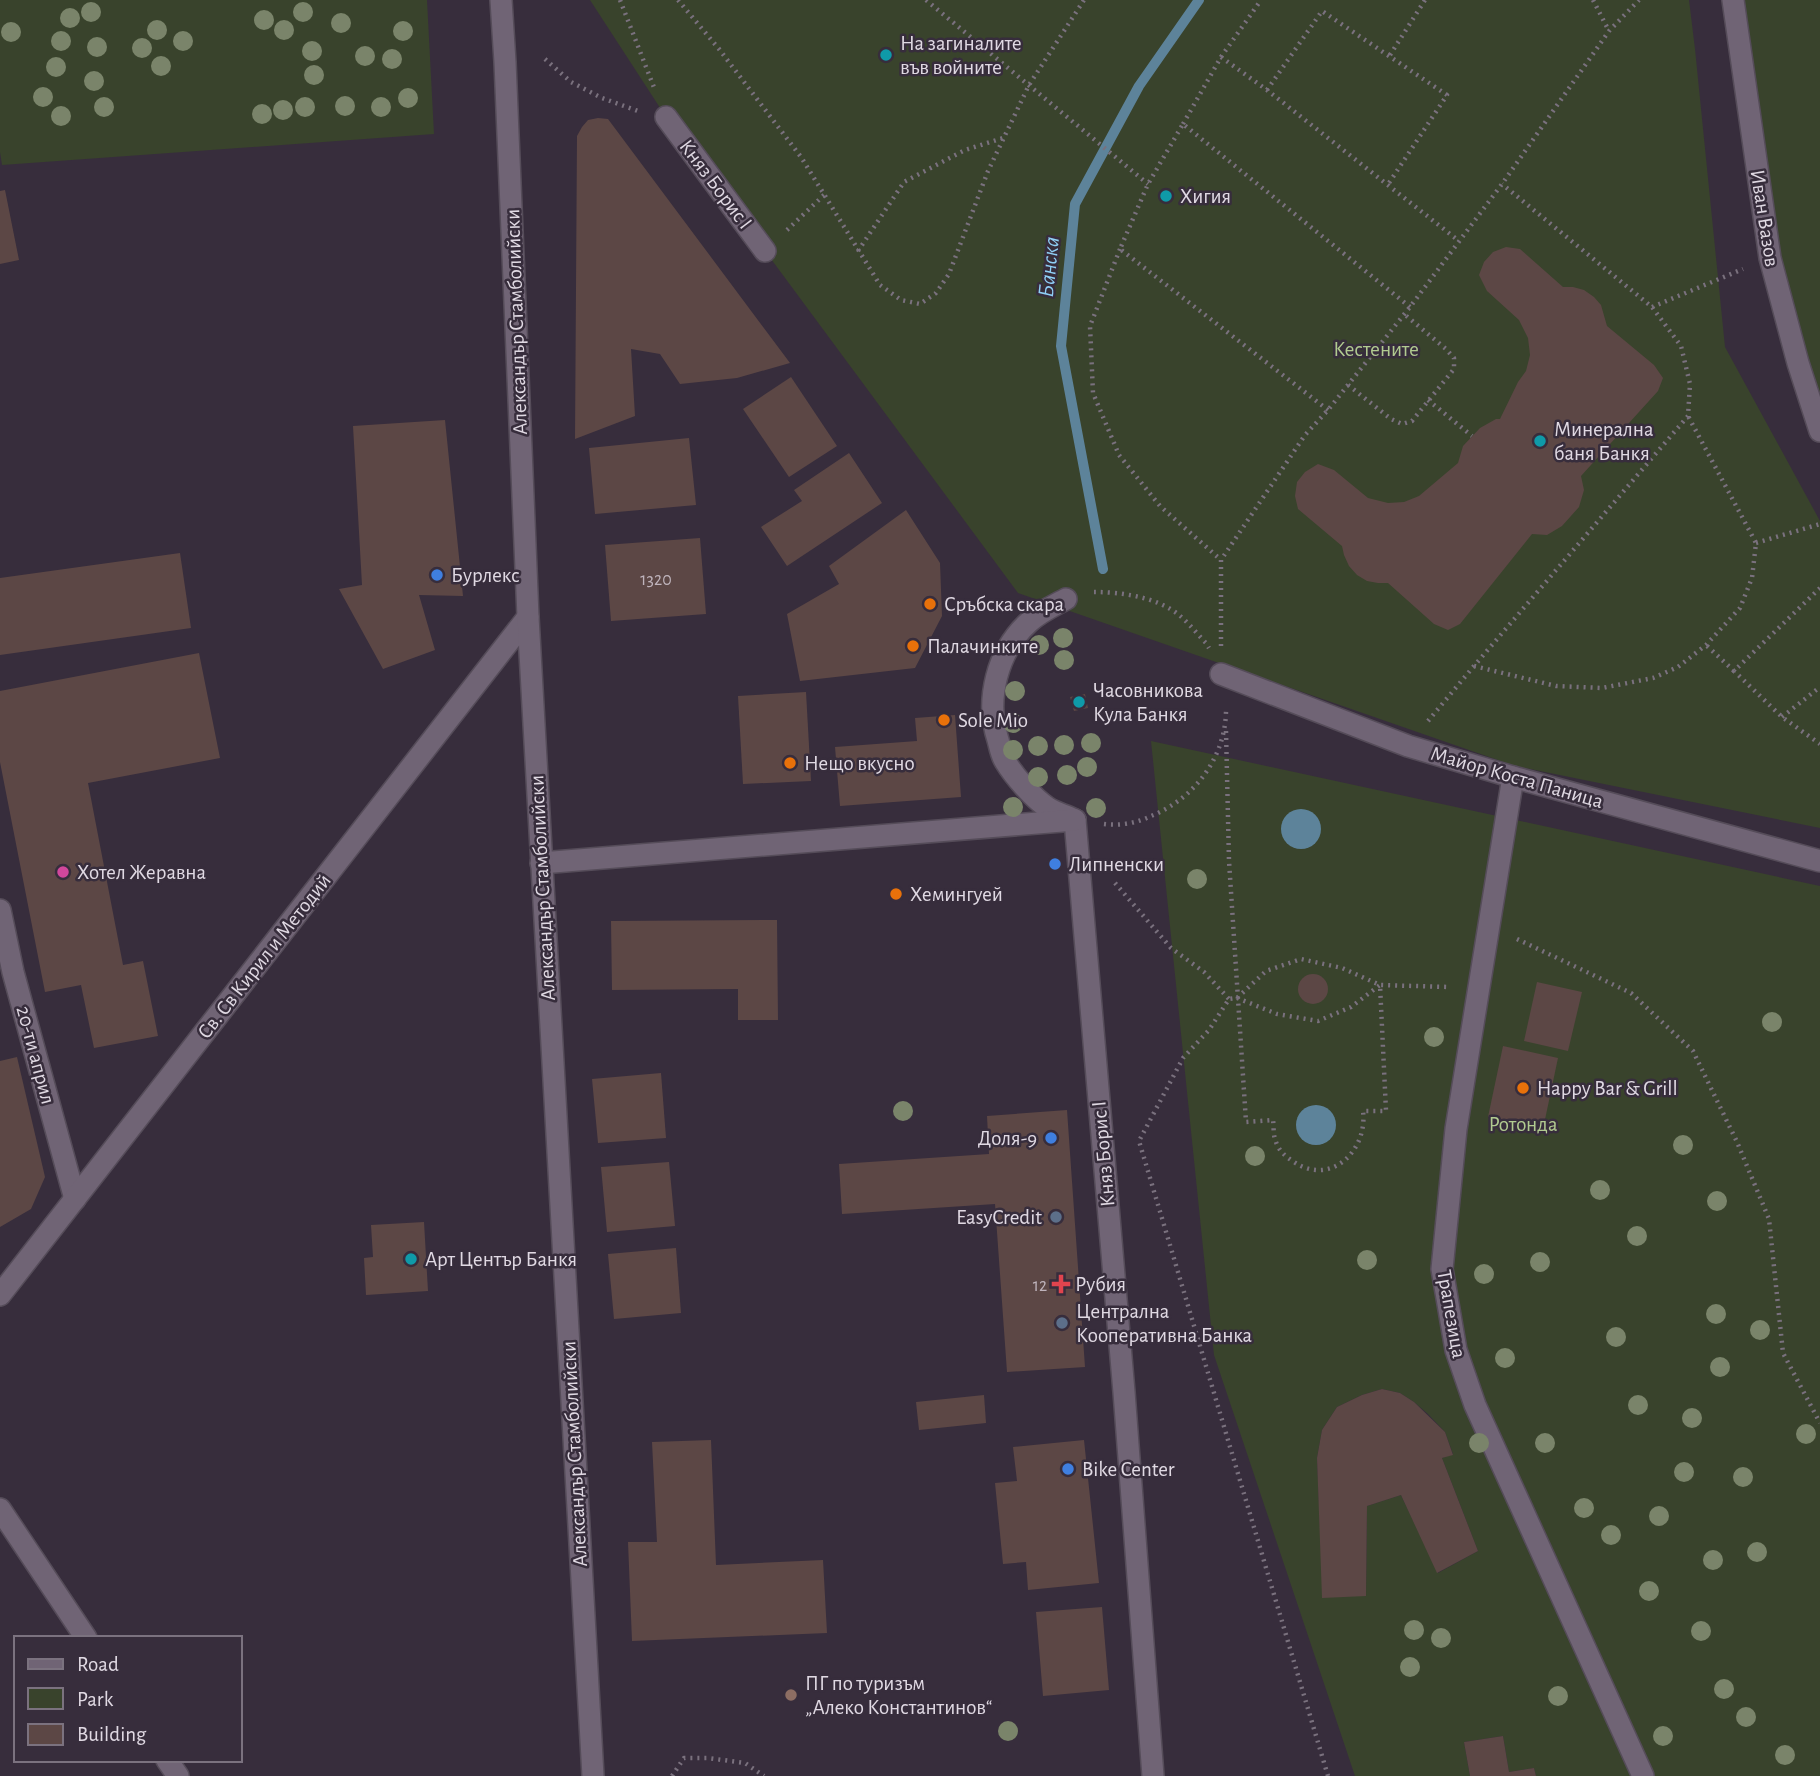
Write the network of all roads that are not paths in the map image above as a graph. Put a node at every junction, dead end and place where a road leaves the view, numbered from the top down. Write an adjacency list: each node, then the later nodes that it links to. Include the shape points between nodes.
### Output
1 (501, 0): 7 (street, Александър Стамболийски)
2 (1733, 0): 5 (street, Иван Вазов, via 1770,258)
3 (666, 117): 4 (street, Княз Борис I)
4 (765, 251)
5 (1820, 431)
6 (1066, 599): 10 (street, via 1028,623 1010,646 997,672 992,706 1003,759 1048,808)
7 (528, 617): 12 (street, Александър Стамболийски); 14 (street, Св. Св Кирил и Методий)
8 (1221, 674): 9 (street, Майор Коста Паница, via 1408,746)
9 (1513, 777): 11 (street, Майор Коста Паница); 20 (street, Трапезица, via 1455,1129 1442,1269 1456,1350 1475,1405)
10 (1075, 820): 12 (street); 19 (street, Княз Борис I)
11 (1820, 861)
12 (541, 863): 18 (street, Александър Стамболийски)
13 (0, 910): 14 (street, 20-ти април)
14 (75, 1199): 15 (street, Св. Св Кирил и Методий)
15 (0, 1295)
16 (0, 1510): 17 (street)
17 (85, 1636)
18 (593, 1776)
19 (1153, 1776)
20 (1643, 1776)

